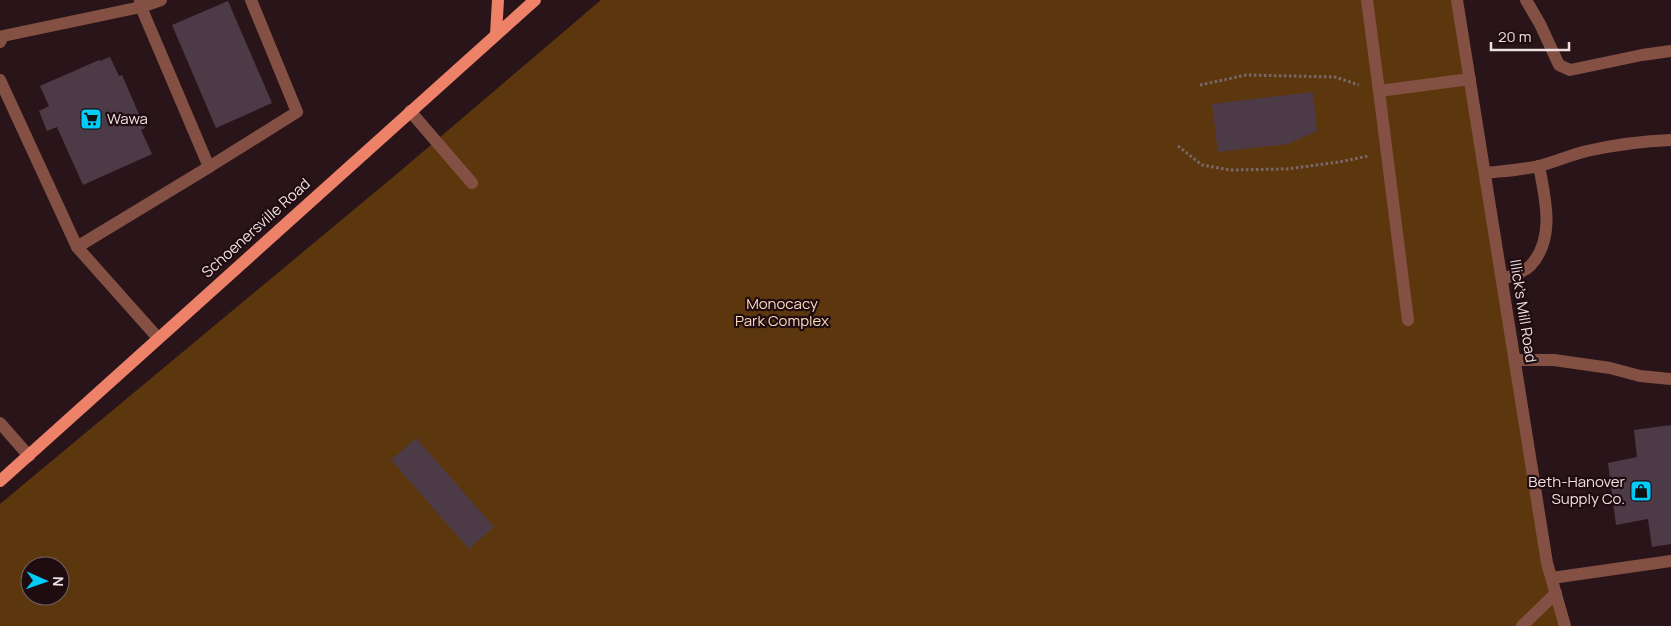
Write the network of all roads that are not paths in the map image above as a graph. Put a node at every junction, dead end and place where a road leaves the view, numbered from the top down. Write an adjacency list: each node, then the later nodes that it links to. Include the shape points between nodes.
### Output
1 (161, 0): 8 (street)
2 (251, 0): 18 (street, via 297,112)
3 (498, 0): 9 (main road)
4 (535, 0): 9 (main road, Schoenersville Road)
5 (1366, 0): 14 (street)
6 (1457, 0): 12 (street, Illick's Mill Road)
7 (1526, 0): 11 (street, via 1559,65 1570,70)
8 (140, 4): 10 (street, via 3,36); 18 (street)
9 (496, 34): 15 (main road, Schoenersville Road)
10 (0, 42)
11 (1671, 51)
12 (1470, 79): 14 (street); 19 (street, Illick's Mill Road)
13 (0, 80): 21 (street)
14 (1379, 91): 23 (street)
15 (410, 111): 20 (street); 24 (main road, Schoenersville Road)
16 (1671, 140): 17 (street, via 1648,140 1587,151)
17 (1539, 166): 19 (street); 22 (street, via 1547,229 1541,251 1529,267)
18 (209, 168): 21 (street)
19 (1485, 173): 22 (street, Illick's Mill Road)
20 (472, 183)
21 (77, 247): 24 (street)
22 (1502, 279): 25 (street, Illick's Mill Road)
23 (1408, 320)
24 (158, 338): 28 (main road, Schoenersville Road)
25 (1515, 360): 26 (street, via 1554,360 1640,376); 31 (street, Illick's Mill Road)
26 (1671, 378)
27 (0, 423): 28 (street)
28 (29, 456): 29 (main road, Schoenersville Road)
29 (0, 481)
30 (1671, 561): 31 (street)
31 (1552, 578): 32 (street, Illick's Mill Road)
32 (1556, 593): 33 (street); 34 (street, Illick's Mill Road)
33 (1522, 626)
34 (1565, 626)

